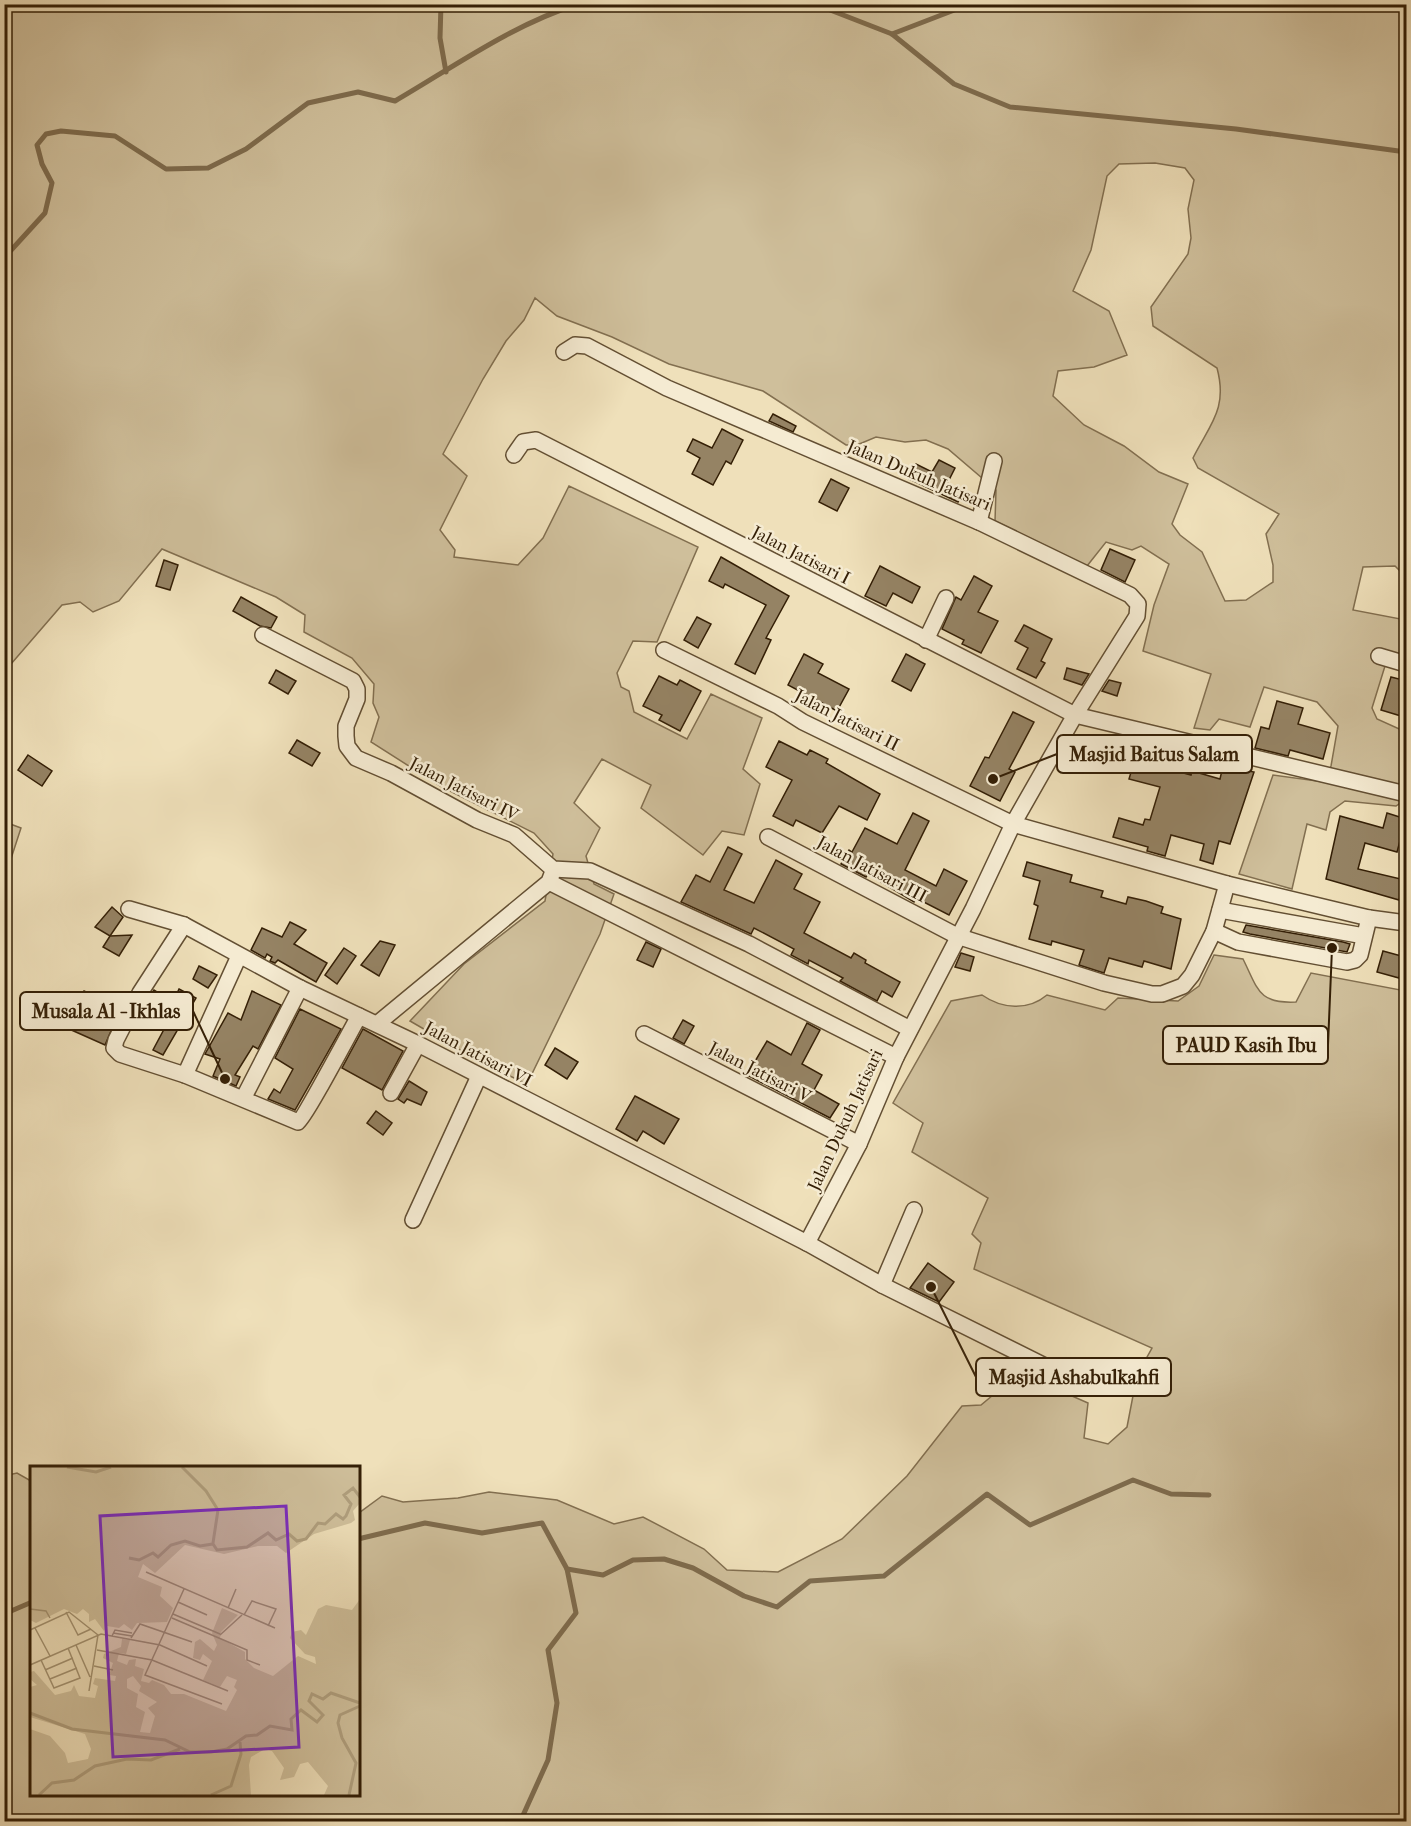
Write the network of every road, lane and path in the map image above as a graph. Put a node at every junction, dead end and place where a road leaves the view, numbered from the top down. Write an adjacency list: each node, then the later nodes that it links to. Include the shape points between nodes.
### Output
1 (564, 352): 4 (street, Jalan Dukuh Jatisari, via 575,345 587,346 667,388)
2 (514, 455): 7 (street, Jalan Jatisari I, via 523,442 536,440)
3 (994, 461): 4 (street)
4 (979, 522): 11 (street, Jalan Dukuh Jatisari, via 1130,595 1138,604 1137,616)
5 (946, 598): 7 (street)
6 (263, 635): 15 (street, Jalan Jatisari IV, via 353,681 357,699 346,726 350,753 477,820 514,835)
7 (926, 640): 11 (street, Jalan Jatisari I)
8 (664, 650): 13 (street, Jalan Jatisari II)
9 (1379, 656): 10 (street)
10 (1407, 664)
11 (1075, 716): 12 (street); 13 (street, Jalan Dukuh Jatisari)
12 (1407, 794)
13 (1013, 824): 16 (street); 23 (street, Jalan Dukuh Jatisari, via 974,909)
14 (768, 837): 23 (street, Jalan Jatisari III)
15 (551, 875): 28 (street); 29 (street, via 590,871 749,944); 32 (street)
16 (1227, 884): 18 (street); 19 (street)
17 (129, 909): 21 (street, Jalan Jatisari VI)
18 (1220, 910): 22 (street); 24 (street)
19 (1369, 918): 20 (street); 24 (street)
20 (1407, 924)
21 (184, 925): 25 (street, Jalan Jatisari VI); 33 (street, via 140,993 114,1048 120,1054)
22 (1214, 931): 23 (street, via 1184,986 1162,994 1104,983); 24 (street, via 1238,942 1335,962 1355,960)
23 (957, 936): 29 (street, Jalan Dukuh Jatisari)
24 (1364, 936)
25 (239, 956): 26 (street, Jalan Jatisari VI); 33 (street)
26 (300, 988): 27 (street, Jalan Jatisari VI); 36 (street)
27 (359, 1016): 28 (street, Jalan Jatisari VI); 36 (street, via 301,1120 290,1120)
28 (377, 1024): 31 (street, Jalan Jatisari VI)
29 (910, 1029): 32 (street, Jalan Dukuh Jatisari)
30 (644, 1034): 37 (street, Jalan Jatisari V)
31 (418, 1044): 34 (street, Jalan Jatisari VI); 35 (street)
32 (896, 1057): 37 (street, Jalan Dukuh Jatisari)
33 (185, 1075): 36 (street)
34 (479, 1076): 39 (street); 40 (street, Jalan Jatisari VI)
35 (391, 1093)
36 (244, 1097)
37 (859, 1144): 40 (street, Jalan Dukuh Jatisari)
38 (914, 1210): 41 (street)
39 (413, 1220)
40 (807, 1243): 41 (street)
41 (882, 1285): 42 (street)
42 (1085, 1386)

